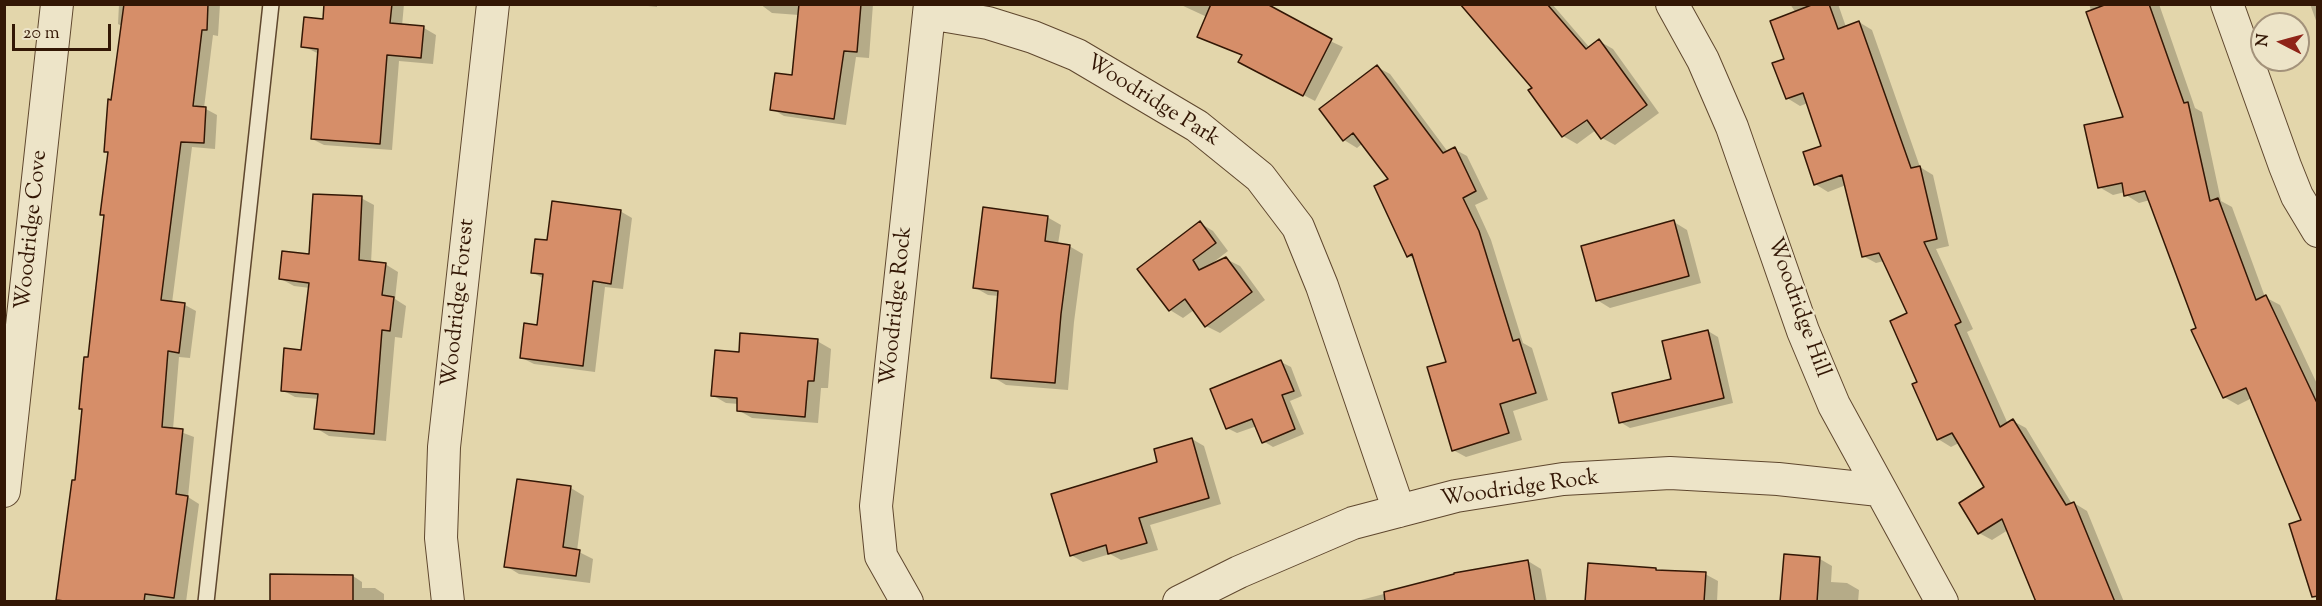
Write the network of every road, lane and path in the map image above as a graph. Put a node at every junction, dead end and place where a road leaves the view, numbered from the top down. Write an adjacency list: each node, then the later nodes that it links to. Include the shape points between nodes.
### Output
1 (57, 4): 10 (street, Woodridge Cove)
2 (271, 4): 12 (lane)
3 (493, 4): 13 (street, Woodridge Forest, via 444,447 441,538)
4 (1672, 4): 9 (street, Woodridge Hill, via 1703,60 1732,127 1829,395)
5 (2227, 4): 7 (street)
6 (929, 9): 11 (street, Woodridge Park, via 1033,36 1077,54 1197,126 1260,177 1298,227); 14 (street, Woodridge Rock, via 876,506 881,556)
7 (2307, 190): 8 (street)
8 (2318, 231)
9 (1880, 490): 11 (street, Woodridge Rock, via 1778,479 1670,474 1563,479 1456,496); 16 (street, Woodridge Hill)
10 (4, 491)
11 (1399, 511): 15 (street, Woodridge Rock, via 1353,523)
12 (206, 602)
13 (448, 602)
14 (907, 602)
15 (1179, 602)
16 (1942, 602)

